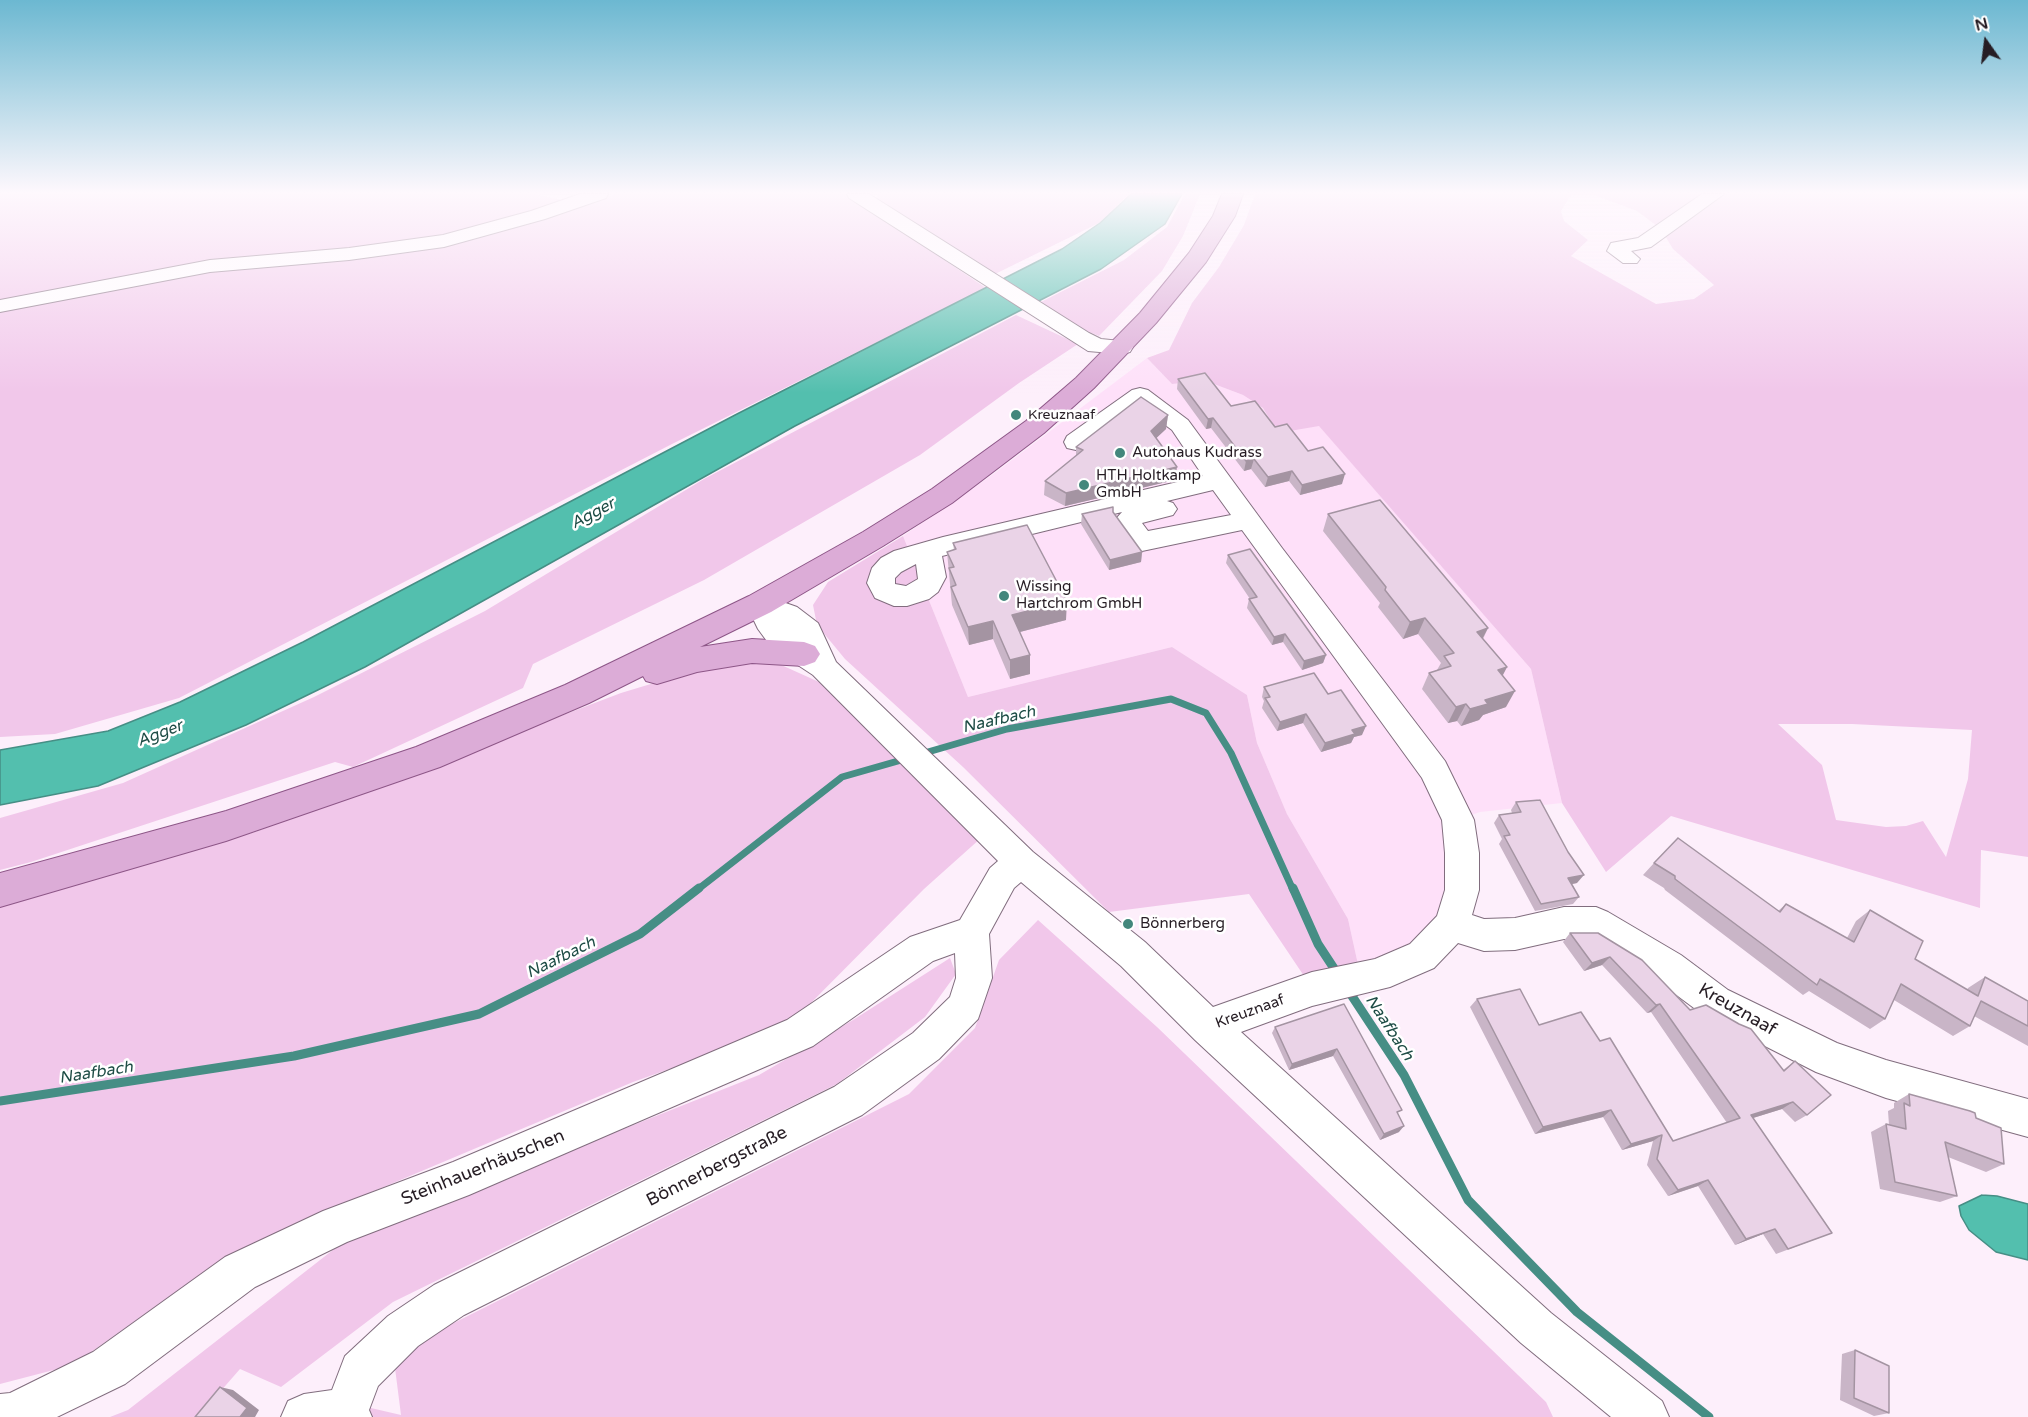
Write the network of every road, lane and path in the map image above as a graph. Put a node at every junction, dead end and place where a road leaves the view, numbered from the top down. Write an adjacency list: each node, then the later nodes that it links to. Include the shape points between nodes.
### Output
1 (262, 260): 4 (street, via 210,266)
2 (960, 260): 5 (street, via 1096,346)
3 (1195, 260): 5 (main road)
4 (0, 306)
5 (1122, 347): 9 (main road, via 1035,427 942,496)
6 (1076, 442): 7 (street, Kreuznaaf, via 1140,395 1180,425)
7 (1235, 499): 8 (street); 14 (street, Kreuznaaf, via 1371,674 1434,770 1458,820 1462,853 1462,891)
8 (938, 547)
9 (760, 604): 10 (street, via 782,640); 11 (main road)
10 (813, 660): 11 (main road, via 752,651 697,660); 12 (street)
11 (577, 694): 13 (main road, via 428,757 237,822)
12 (1022, 862): 15 (street, via 1002,878); 16 (street, via 1133,954)
13 (0, 890)
14 (1452, 925): 16 (street, Kreuznaaf, via 1422,956 1377,975 1312,989); 17 (street, Kreuznaaf, via 1484,935 1515,934 1564,923 1596,923 1668,967 1715,1002 1829,1059)
15 (972, 932): 18 (street, Bönnerbergstraße, via 974,978 965,1007 927,1046 848,1101 449,1300 404,1331 361,1372); 20 (street, Steinhauerhäuschen, via 922,948 800,1033 455,1181 337,1226 240,1272 109,1368 13,1415)
16 (1208, 1027): 19 (street, via 1536,1328)
17 (2028, 1118)
18 (348, 1414): 21 (street)
19 (1637, 1414)
20 (0, 1417)
21 (304, 1417)

